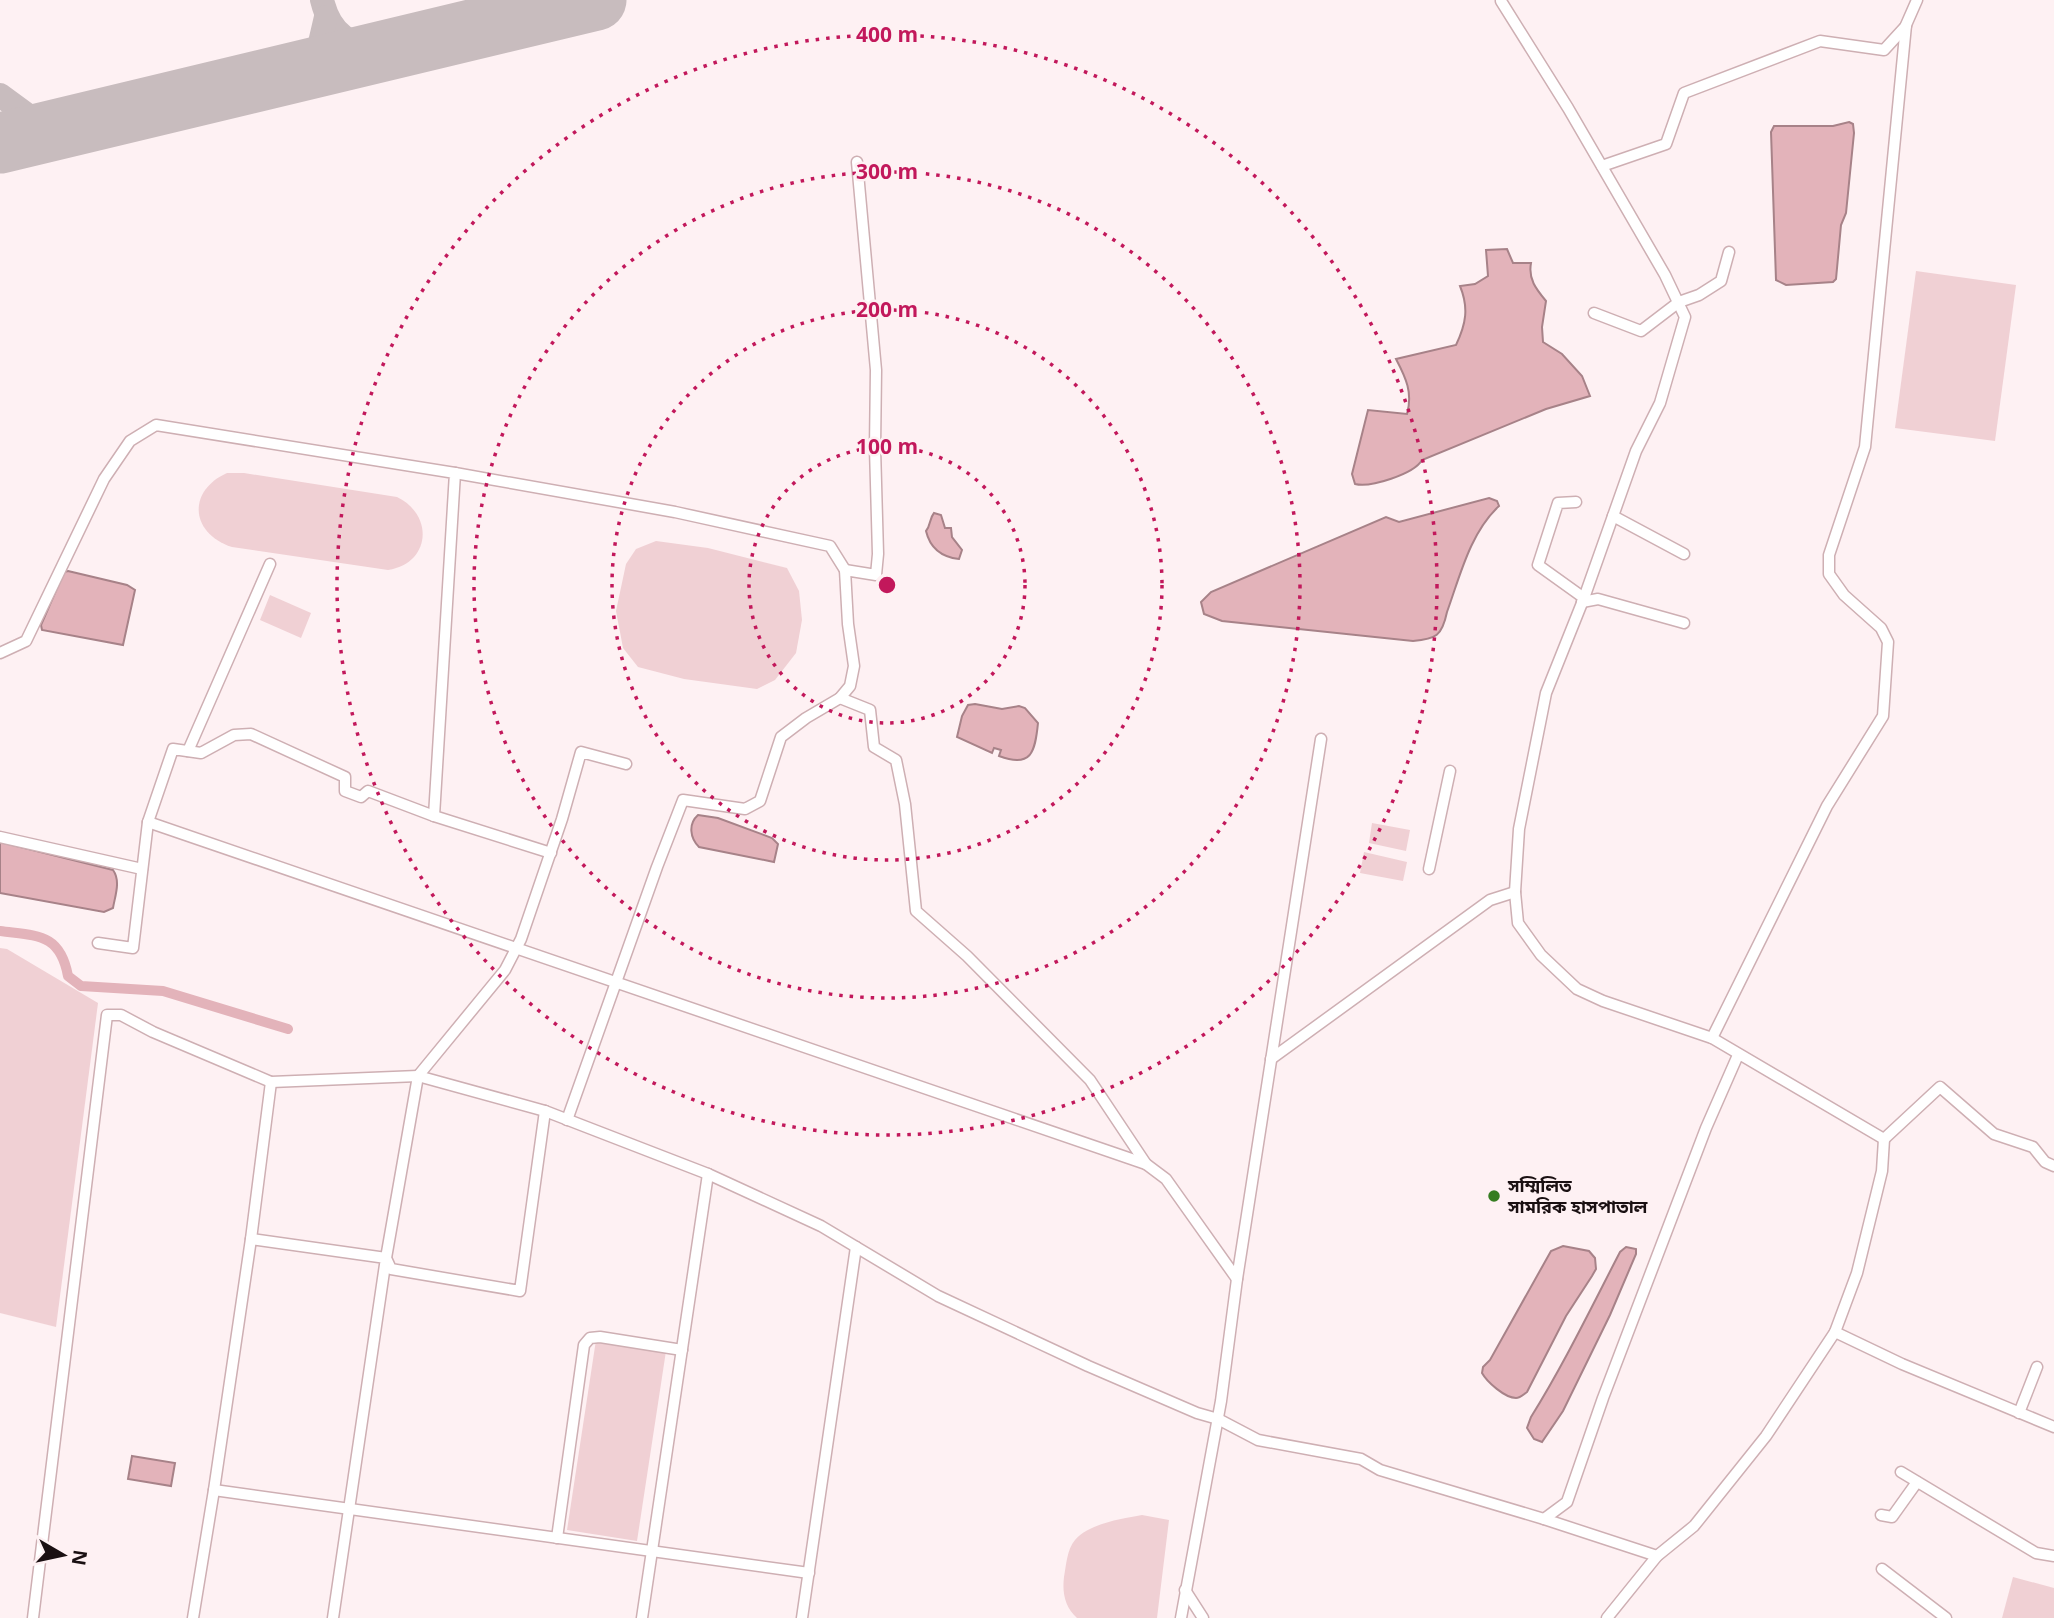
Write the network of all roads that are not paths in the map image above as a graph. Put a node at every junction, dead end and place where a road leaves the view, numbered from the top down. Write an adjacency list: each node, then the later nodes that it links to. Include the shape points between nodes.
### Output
1 (1917, 0): 3 (street)
2 (1501, 1): 5 (street)
3 (1906, 25): 5 (street, via 1884,50 1820,41 1684,93 1667,144); 32 (street, via 1865,447 1829,555 1829,574 1844,595 1881,628 1888,642 1883,716 1827,806)
4 (857, 162): 14 (street, via 876,369 878,554 876,575)
5 (1602, 166): 7 (street)
6 (1729, 252): 7 (street, via 1720,281)
7 (1679, 302): 8 (street, via 1641,331); 11 (street, via 1685,317 1660,403 1636,451)
8 (1594, 313)
9 (455, 473): 14 (street, via 675,512 830,546); 17 (street, via 156,425 130,442 104,479 26,641); 23 (street)
10 (1576, 502): 15 (street, via 1558,503 1538,565)
11 (1613, 516): 12 (street); 15 (street)
12 (1684, 555)
13 (270, 564): 20 (street)
14 (845, 570): 18 (street, via 854,666 850,686)
15 (1583, 600): 16 (street, via 1598,599); 29 (street, via 1546,693 1519,829)
16 (1684, 623)
17 (0, 653)
18 (840, 698): 31 (street, via 781,737 760,801 745,809 683,800); 40 (street, via 870,710 874,747 896,760 916,911 1090,1080)
19 (1321, 738): 34 (street)
20 (188, 751): 23 (street, via 201,753 234,736 251,734 345,777 345,790 361,797 368,790); 24 (street, via 173,750)
21 (626, 764): 26 (street, via 581,752)
22 (1450, 771): 28 (street)
23 (434, 816): 26 (street)
24 (148, 822): 27 (street); 31 (street)
25 (0, 837): 27 (street)
26 (551, 853): 35 (street, via 521,939 505,970)
27 (142, 869): 30 (street, via 133,948)
28 (1429, 869)
29 (1515, 892): 32 (street, via 1518,923 1541,955 1577,989); 34 (street, via 1490,901)
30 (98, 943)
31 (616, 983): 38 (street); 40 (street)
32 (1712, 1038): 33 (street)
33 (1738, 1055): 39 (street); 58 (street, via 1706,1128 1567,1502)
34 (1271, 1059): 46 (street)
35 (418, 1076): 36 (street); 37 (street); 45 (street)
36 (271, 1082): 43 (street); 66 (street, via 121,1015 107,1015)
37 (545, 1111): 38 (street); 45 (street, via 520,1291 391,1269)
38 (567, 1120): 42 (street)
39 (1884, 1139): 41 (street, via 1940,1087 1994,1134 2033,1147); 47 (street, via 1882,1171 1860,1261)
40 (1146, 1164): 46 (street, via 1166,1179)
41 (2054, 1166)
42 (709, 1174): 44 (street); 48 (street)
43 (251, 1239): 45 (street); 55 (street)
44 (856, 1247): 51 (street, via 950,1302 1087,1366); 64 (street)
45 (386, 1258): 56 (street)
46 (1237, 1279): 51 (street)
47 (1835, 1332): 50 (street); 61 (street, via 1766,1436 1694,1526)
48 (682, 1350): 59 (street, via 600,1337 590,1338 584,1345); 60 (street)
49 (2037, 1367): 50 (street)
50 (2019, 1413): 52 (street)
51 (1217, 1419): 58 (street, via 1258,1440 1361,1459 1380,1470); 65 (street)
52 (2054, 1427)
53 (1901, 1472): 54 (street)
54 (1917, 1482): 57 (street, via 1892,1517); 62 (street, via 2036,1553)
55 (214, 1490): 56 (street); 67 (street)
56 (350, 1509): 59 (street); 68 (street)
57 (1881, 1515)
58 (1544, 1520): 61 (street)
59 (557, 1538): 60 (street)
60 (651, 1552): 64 (street); 69 (street)
61 (1657, 1556): 73 (street)
62 (2054, 1556)
63 (1882, 1569): 74 (street)
64 (809, 1573): 70 (street)
65 (1185, 1590): 71 (street); 72 (street)
66 (33, 1618)
67 (193, 1618)
68 (333, 1618)
69 (642, 1618)
70 (802, 1618)
71 (1181, 1618)
72 (1203, 1618)
73 (1607, 1618)
74 (1946, 1618)

